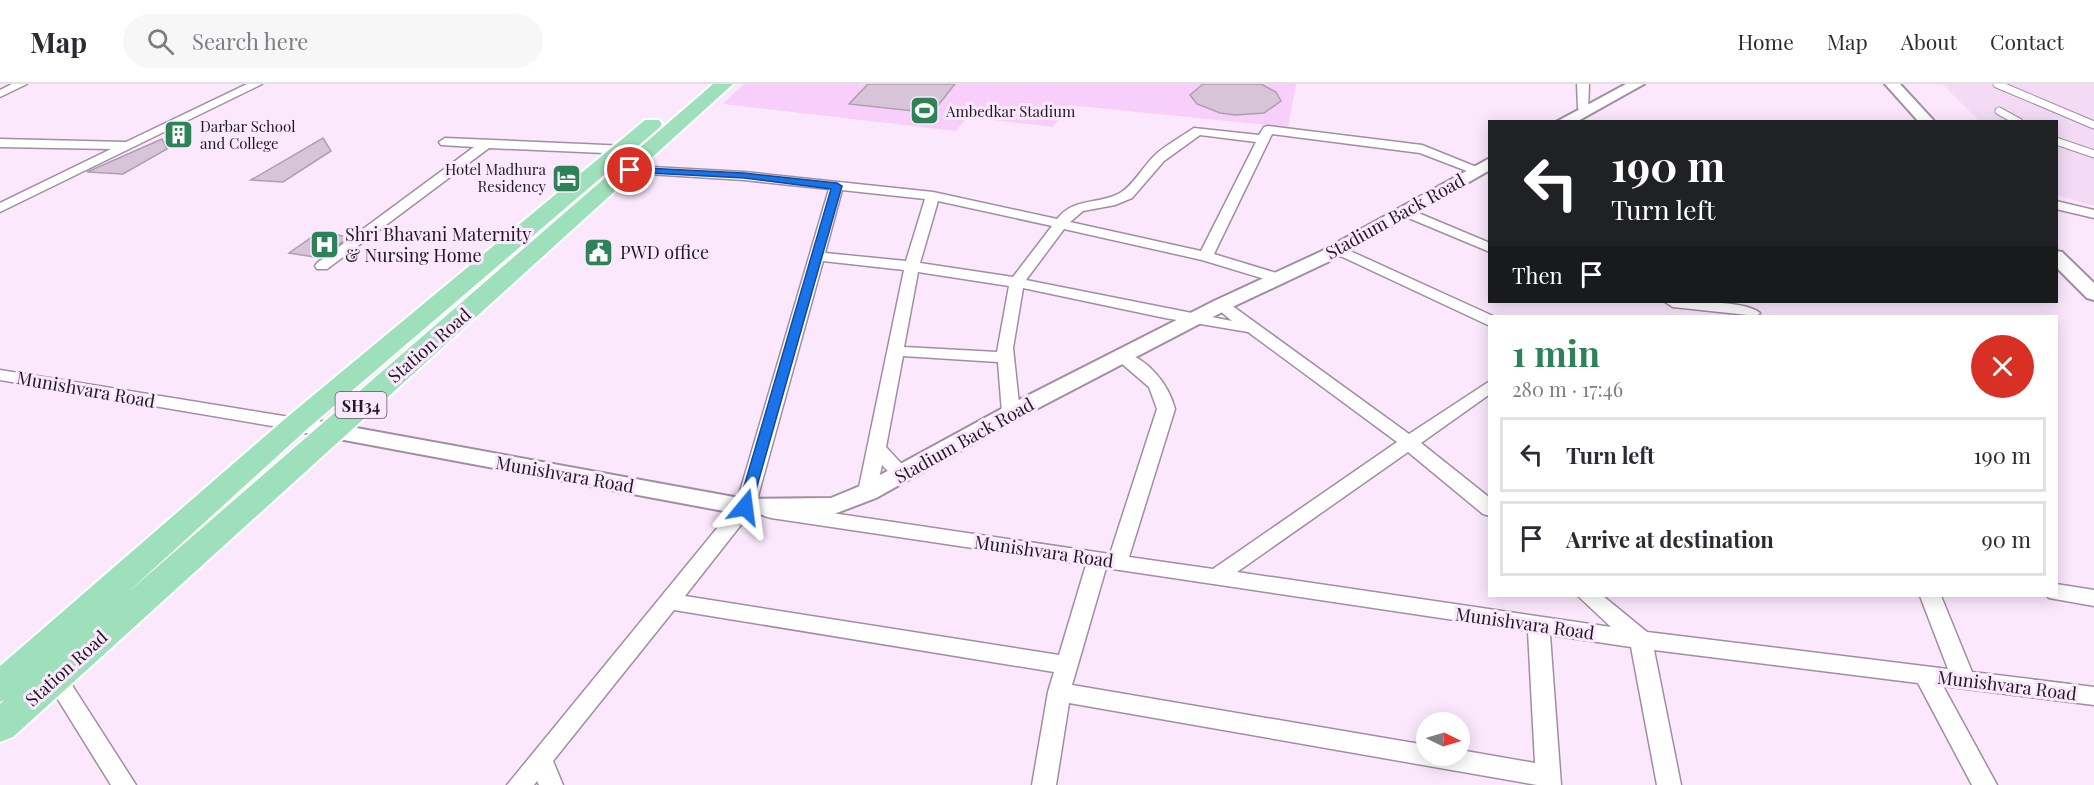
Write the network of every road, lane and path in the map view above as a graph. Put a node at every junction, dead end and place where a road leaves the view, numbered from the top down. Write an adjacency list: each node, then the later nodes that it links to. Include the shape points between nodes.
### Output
1 (21, 84): 9 (street)
2 (256, 84): 21 (street)
3 (699, 84): 23 (main road, Station Road / SH34)
4 (723, 84): 23 (main road, Station Road / SH34, via 650,151)
5 (1583, 84): 10 (street)
6 (1637, 84): 10 (street)
7 (1892, 84): 13 (street)
8 (1997, 84): 15 (lane)
9 (0, 94)
10 (1584, 110): 12 (street)
11 (1999, 111): 14 (lane)
12 (1566, 120)
13 (1926, 120)
14 (2015, 120)
15 (2094, 125)
16 (1263, 139): 24 (street, via 1266,132 1274,130 1402,146); 31 (street, via 1207,130 1190,134 1159,158 1127,195 1079,207); 35 (street)
17 (445, 142): 20 (street)
18 (2058, 142): 22 (lane)
19 (0, 143): 21 (street)
20 (485, 145): 23 (street); 38 (street)
21 (133, 146): 27 (street)
22 (2094, 154)
23 (626, 160): 25 (street); 54 (main road, Station Road / SH34, via 600,167); 55 (main road, Station Road / SH34)
24 (1483, 167): 29 (street, Stadium Back Road)
25 (837, 186): 26 (street); 34 (street)
26 (933, 196): 31 (street); 37 (street)
27 (4, 204)
28 (2058, 205): 30 (street)
29 (1404, 211): 32 (street); 33 (street, Stadium Back Road)
30 (2094, 214)
31 (1062, 224): 35 (street); 40 (street)
32 (1488, 247)
33 (1337, 249): 39 (street, Stadium Back Road); 45 (street)
34 (816, 256): 37 (street); 60 (street)
35 (1206, 256): 39 (street)
36 (2058, 257): 41 (street)
37 (912, 265): 40 (street); 48 (street)
38 (322, 266)
39 (1278, 278): 43 (street, Stadium Back Road)
40 (1017, 282): 46 (street); 49 (street)
41 (2094, 294)
42 (1680, 303): 44 (street)
43 (1221, 305): 46 (street, Stadium Back Road); 47 (street)
44 (1752, 313)
45 (1488, 320)
46 (1193, 321): 47 (street); 50 (street, Stadium Back Road)
47 (1252, 328): 56 (street)
48 (894, 351): 49 (street); 57 (street)
49 (1005, 357): 53 (street)
50 (1122, 357): 53 (street, Stadium Back Road); 62 (street, via 1163,391 1166,409)
51 (0, 375): 54 (street, Munishvara Road)
52 (1488, 387): 56 (street)
53 (1011, 413): 58 (street, Stadium Back Road)
54 (296, 424): 55 (street, Munishvara Road); 75 (main road, Station Road / SH34)
55 (331, 431): 60 (street, Munishvara Road); 73 (main road, Station Road / SH34)
56 (1407, 441): 61 (street); 63 (street)
57 (876, 448): 58 (street); 59 (street)
58 (902, 474): 59 (street, Stadium Back Road)
59 (868, 492): 60 (street, Stadium Back Road, via 834,506)
60 (745, 507): 62 (street, Munishvara Road); 68 (street)
61 (1488, 507)
62 (1108, 561): 63 (street, Munishvara Road); 71 (street)
63 (1216, 577): 69 (street, Munishvara Road)
64 (2058, 592): 67 (street)
65 (1590, 597): 70 (street)
66 (1930, 597): 74 (street)
67 (2094, 598)
68 (669, 601): 71 (street); 80 (street)
69 (1538, 625): 70 (street, Munishvara Road); 82 (street)
70 (1641, 640): 72 (street, Munishvara Road); 87 (street)
71 (1067, 665): 76 (street)
72 (1925, 675): 74 (street, Munishvara Road); 88 (street)
73 (55, 677): 78 (main road, Station Road / SH34); 83 (street)
74 (1964, 680): 77 (street, Munishvara Road)
75 (0, 687)
76 (1059, 692): 79 (street); 86 (street)
77 (2094, 696)
78 (0, 726)
79 (1416, 753)
80 (540, 759): 84 (street); 85 (street)
81 (1470, 764): 82 (street)
82 (1549, 780)
83 (124, 785)
84 (519, 785)
85 (551, 785)
86 (1044, 785)
87 (1669, 785)
88 (1985, 785)

